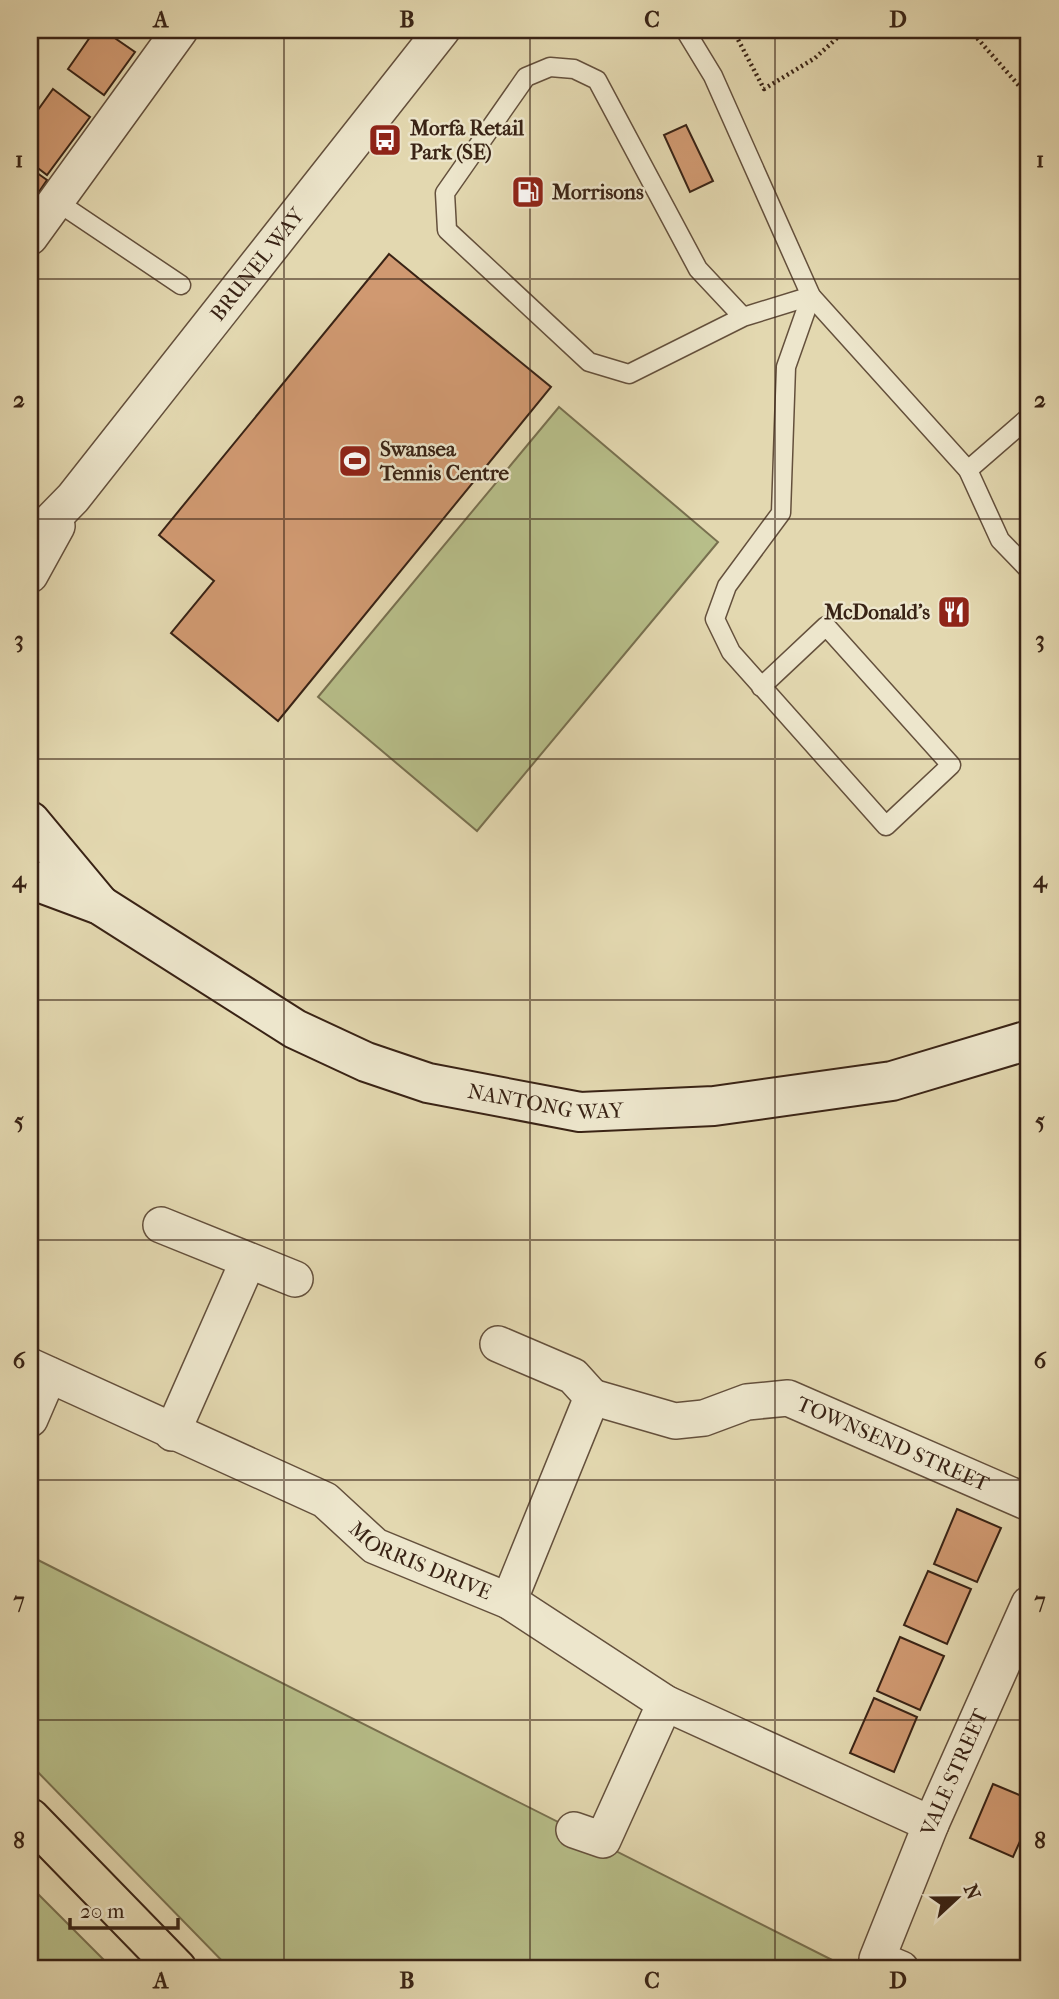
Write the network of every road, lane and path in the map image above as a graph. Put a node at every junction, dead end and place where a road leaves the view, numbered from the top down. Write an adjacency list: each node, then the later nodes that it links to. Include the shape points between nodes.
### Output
1 (180, 30): 8 (street)
2 (442, 30): 15 (street, BRUNEL WAY)
3 (685, 30): 11 (lane, via 713,76)
4 (733, 30): 5 (path, via 764,89 815,58)
5 (846, 30)
6 (970, 30): 7 (path)
7 (1029, 97)
8 (56, 201): 9 (street); 10 (lane)
9 (30, 237)
10 (181, 285)
11 (811, 296): 12 (lane); 14 (lane); 19 (lane, via 786,367 781,513 727,586 715,619 731,652)
12 (743, 317): 12 (lane, via 629,374 589,362 447,230 445,193 526,76 550,66 574,69 597,80 698,270)
13 (1029, 417): 14 (lane)
14 (968, 470): 17 (lane, via 1000,540)
15 (72, 498): 16 (street, BRUNEL WAY); 18 (street, BRUNEL WAY)
16 (30, 542)
17 (1029, 570)
18 (30, 575)
19 (761, 687): 19 (lane, via 886,826 951,765 826,626)
20 (30, 821): 22 (street, NANTONG WAY)
21 (30, 879): 22 (street, NANTONG WAY)
22 (100, 905): 23 (street, NANTONG WAY, via 295,1029 366,1062 428,1083 580,1112 714,1105 892,1081)
23 (1029, 1040)
24 (161, 1225): 25 (street)
25 (248, 1261): 26 (street); 31 (street)
26 (295, 1279)
27 (498, 1344): 29 (street, TOWNSEND STREET, via 573,1376)
28 (39, 1370): 30 (street, MORRIS DRIVE); 31 (street, MORRIS DRIVE)
29 (592, 1396): 32 (street, TOWNSEND STREET, via 675,1421 704,1418 747,1402 788,1398); 33 (street)
30 (30, 1419)
31 (172, 1433): 33 (street, MORRIS DRIVE, via 324,1500 375,1546)
32 (1029, 1503)
33 (509, 1601): 35 (street, MORRIS DRIVE)
34 (1029, 1604): 37 (street, VALE STREET)
35 (665, 1703): 37 (street, MORRIS DRIVE); 38 (street, via 603,1840)
36 (30, 1818): 39 (main road)
37 (931, 1824): 40 (street, VALE STREET, via 877,1959)
38 (574, 1830)
39 (177, 1969)
40 (901, 1969)

